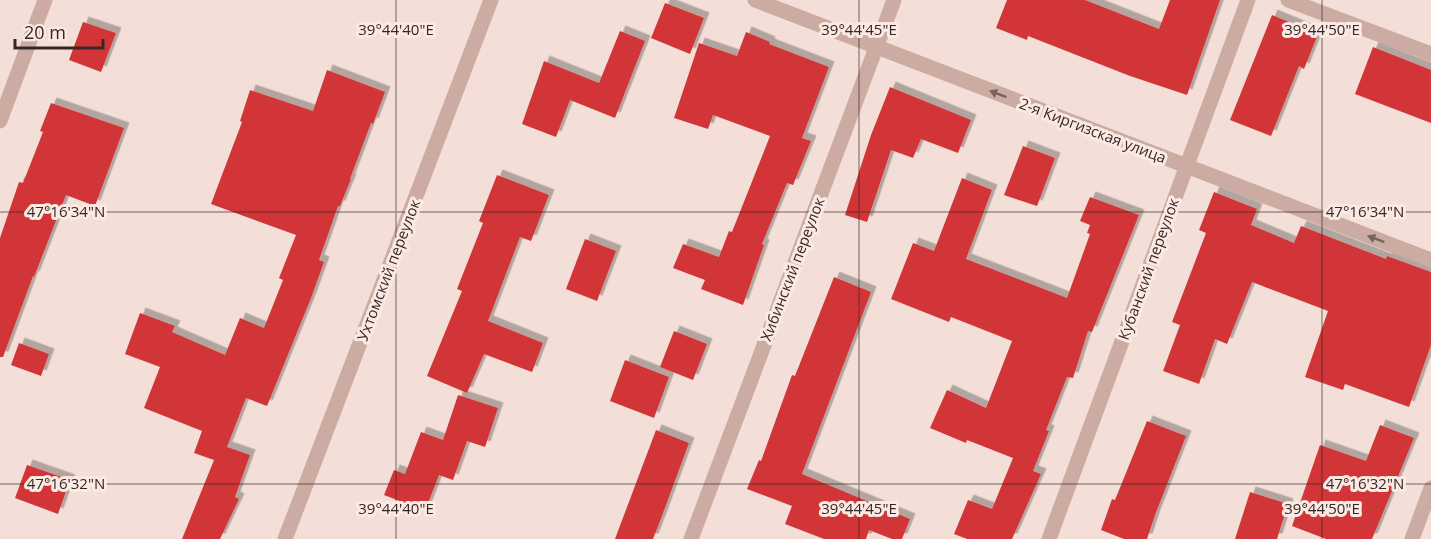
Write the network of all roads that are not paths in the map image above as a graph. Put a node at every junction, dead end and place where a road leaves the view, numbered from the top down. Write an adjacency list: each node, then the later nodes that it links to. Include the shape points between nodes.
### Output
1 (45, 0): 9 (street)
2 (491, 0): 13 (street, Ухтомский переулок)
3 (755, 0): 7 (street, 2-я Киргизская улица)
4 (894, 0): 7 (street, Хибинский переулок)
5 (1248, 0): 10 (street, Кубанский переулок)
6 (1288, 0): 8 (street)
7 (876, 47): 10 (street, 2-я Киргизская улица, one-way to 7); 14 (street, Хибинский переулок)
8 (1431, 54)
9 (0, 121)
10 (1186, 166): 11 (street, 2-я Киргизская улица, one-way to 10); 15 (street, Кубанский переулок)
11 (1431, 260)
12 (1431, 488): 16 (street)
13 (285, 539)
14 (691, 539)
15 (1048, 539)
16 (1412, 539)

